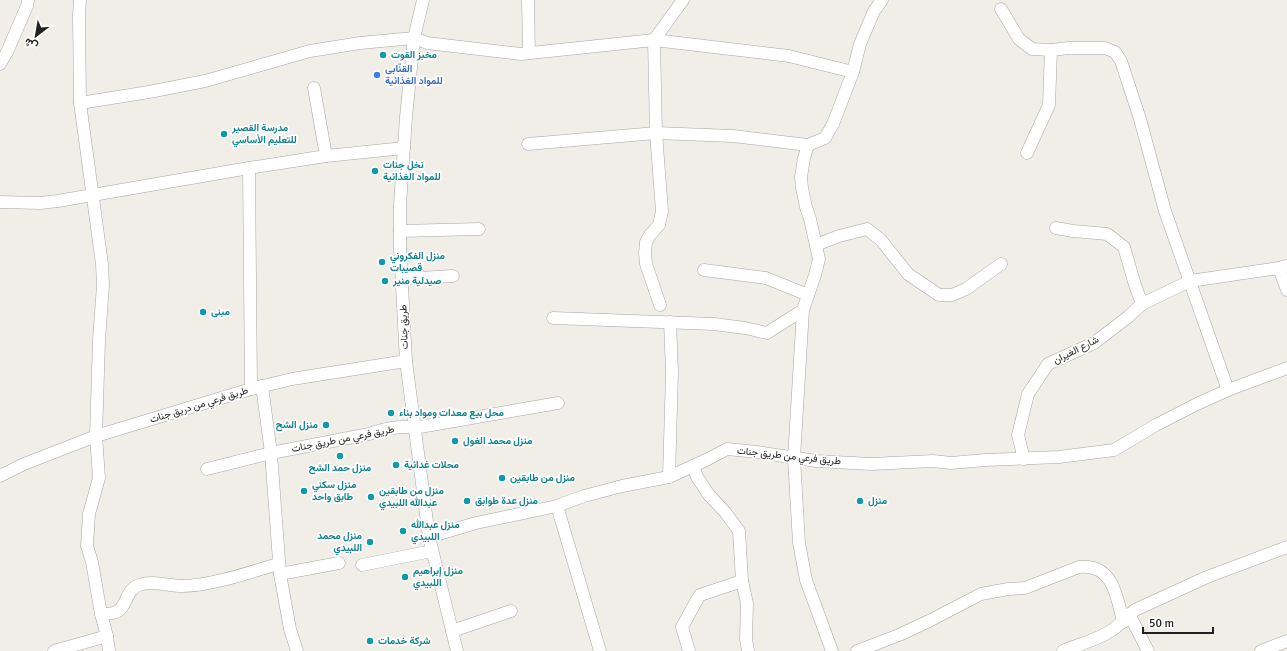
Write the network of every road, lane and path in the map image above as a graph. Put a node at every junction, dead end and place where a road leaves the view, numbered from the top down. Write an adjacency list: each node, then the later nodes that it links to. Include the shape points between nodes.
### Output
1 (28, 0): 12 (street)
2 (80, 0): 15 (street)
3 (423, 0): 8 (street, طريق جنات)
4 (528, 0): 11 (street)
5 (683, 0): 9 (street)
6 (882, 0): 13 (street, via 874,11 860,44)
7 (1001, 9): 10 (street, via 1019,39 1032,49)
8 (414, 38): 11 (street, via 427,44); 15 (street, via 310,51 205,81); 19 (street, طريق جنات)
9 (654, 40): 11 (street); 13 (street, via 789,56); 16 (street)
10 (1051, 50): 20 (street, via 1049,105); 34 (street, via 1105,48 1115,52 1121,62 1140,119 1166,211)
11 (529, 53)
12 (0, 64)
13 (853, 72): 18 (street, via 825,138)
14 (314, 88): 21 (street)
15 (80, 103): 23 (street)
16 (656, 133): 17 (street); 18 (street, via 733,136); 38 (street, via 661,218 659,225 646,242 645,253 646,264)
17 (528, 144)
18 (808, 145): 28 (street, via 801,177)
19 (404, 148): 21 (street); 27 (street, طريق جنات)
20 (1027, 153)
21 (326, 156): 22 (street)
22 (249, 168): 23 (street); 44 (street)
23 (92, 196): 24 (street, via 40,203); 48 (street, via 103,285)
24 (0, 202)
25 (1056, 228): 37 (street, via 1107,234 1124,247)
26 (479, 229): 27 (street)
27 (400, 231): 33 (street, طريق جنات)
28 (816, 245): 29 (street, via 867,229 881,240 908,274 940,295 952,295 966,290); 36 (street, via 819,258)
29 (1000, 264)
30 (1283, 267): 34 (street, شارع الغيران); 35 (street)
31 (704, 270): 36 (street, via 766,278)
32 (452, 276): 33 (street)
33 (403, 279): 42 (street, طريق جنات)
34 (1190, 281): 37 (street, شارع الغيران); 45 (street)
35 (1287, 290)
36 (808, 295): 39 (street)
37 (1142, 304): 51 (street, شارع الغيران, via 1094,343 1048,364 1028,394 1018,435)
38 (660, 305)
39 (803, 310): 41 (street, via 767,334 714,324); 50 (street)
40 (553, 318): 41 (street)
41 (670, 322): 55 (street, via 672,372)
42 (406, 360): 44 (street, طريق فرعي من دريق جنات, via 292,379); 47 (street, طريق جنات)
43 (1287, 368): 45 (street, طريق فرعي من طريق جنات)
44 (256, 388): 48 (street, طريق فرعي من دريق جنات); 49 (street)
45 (1228, 390): 51 (street, طريق فرعي من طريق جنات, via 1156,425 1114,450)
46 (558, 403): 47 (street, طريق فرعي من طريق جنات)
47 (414, 428): 49 (street, طريق فرعي من طريق جنات, via 406,426 383,429); 57 (street, طريق جنات)
48 (96, 436): 54 (street, طريق فرعي من دريق جنات); 65 (street, via 99,478 89,514 88,546)
49 (271, 453): 53 (street, طريق فرعي من طريق جنات); 62 (street)
50 (794, 458): 51 (street, طريق فرعي من طريق جنات, via 871,464); 52 (street, طريق فرعي من طريق جنات, via 727,449); 77 (street, via 799,543 806,580)
51 (1024, 459)
52 (693, 466): 55 (street, طريق فرعي من طريق جنات); 63 (street, via 709,495 739,531)
53 (207, 469)
54 (0, 476)
55 (669, 477): 56 (street, طريق فرعي من طريق جنات, via 622,486)
56 (557, 506): 57 (street, طريق فرعي من طريق جنات, via 476,523); 74 (street)
57 (429, 537): 59 (street, طريق جنات)
58 (1287, 546): 66 (street, via 1207,577 1135,610)
59 (432, 551): 61 (street); 67 (street, طريق جنات)
60 (339, 563): 62 (street)
61 (362, 565)
62 (279, 569): 65 (street, via 249,572 182,586 149,582 132,588 122,608 117,612); 72 (street, via 290,629)
63 (742, 581): 75 (street, via 700,595 682,627); 76 (street, via 747,603)
64 (511, 611): 67 (street)
65 (101, 614): 68 (street)
66 (1126, 618): 78 (street, via 1110,580 1091,567 1079,567 1025,588 981,594 929,621); 79 (street, via 1102,636); 80 (street)
67 (452, 631): 73 (street, طريق جنات)
68 (107, 636): 70 (street); 71 (street)
69 (1287, 641): 81 (street)
70 (54, 651)
71 (109, 651)
72 (297, 651)
73 (457, 651)
74 (600, 651)
75 (689, 651)
76 (748, 651)
77 (832, 651)
78 (857, 651)
79 (1063, 651)
80 (1148, 651)
81 (1261, 651)

